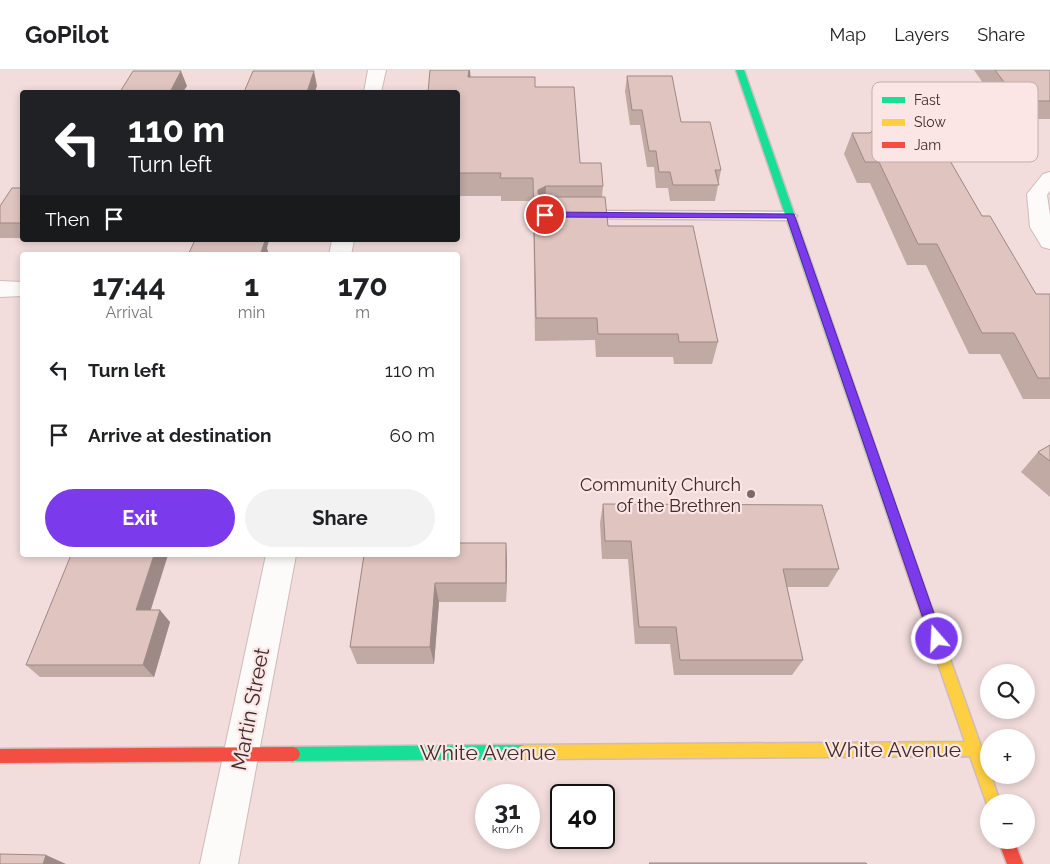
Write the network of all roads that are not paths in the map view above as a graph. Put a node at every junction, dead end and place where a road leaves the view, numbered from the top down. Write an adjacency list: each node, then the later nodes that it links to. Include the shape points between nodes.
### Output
1 (377, 70): 3 (street)
2 (740, 70): 6 (street)
3 (372, 90)
4 (1050, 178): 7 (street, via 1037,194 1041,227)
5 (574, 215): 6 (lane)
6 (791, 216): 11 (street)
7 (1050, 242)
8 (0, 289): 9 (street)
9 (20, 289)
10 (281, 557): 12 (street, Martin Street)
11 (975, 749): 12 (street, White Avenue); 14 (street)
12 (241, 753): 13 (street, White Avenue); 16 (street, Martin Street)
13 (0, 756)
14 (991, 794)
15 (1009, 849): 17 (street)
16 (219, 864)
17 (1015, 864)

